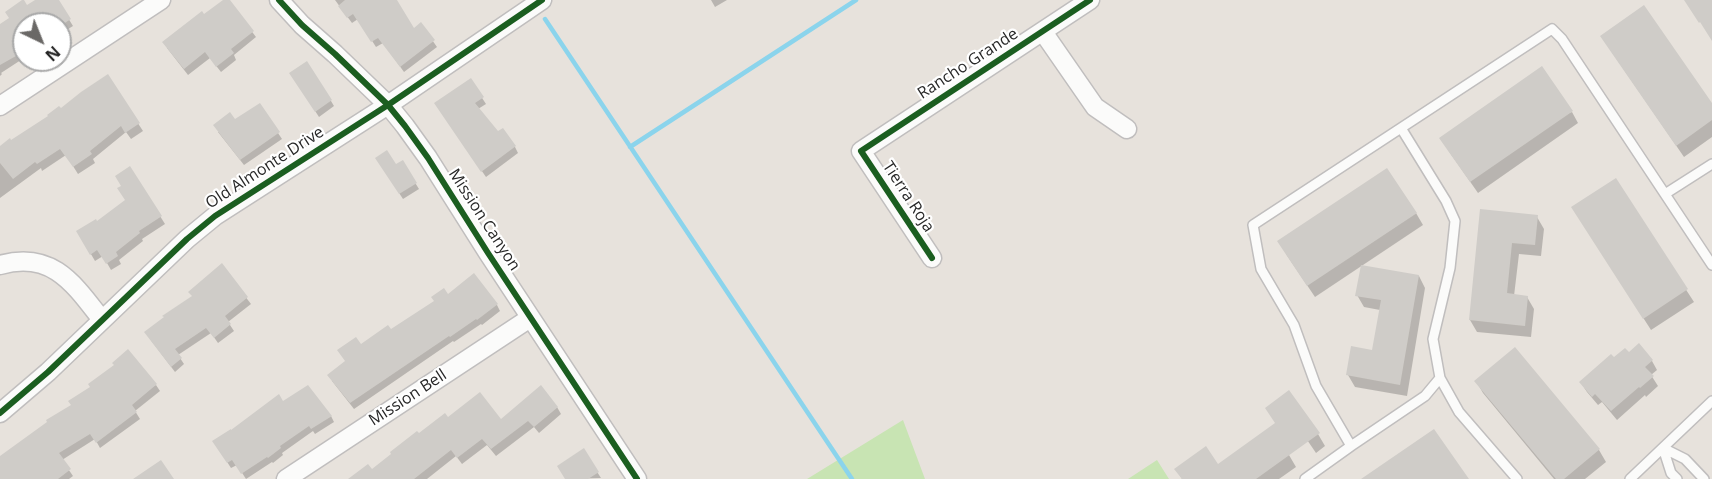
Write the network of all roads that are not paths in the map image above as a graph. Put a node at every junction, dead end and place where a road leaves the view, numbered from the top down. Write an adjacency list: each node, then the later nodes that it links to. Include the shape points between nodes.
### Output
1 (161, 0): 7 (street)
2 (279, 0): 6 (street, Mission Canyon)
3 (542, 0): 6 (street, Old Almonte Drive)
4 (1090, 0): 5 (street, Rancho Grande)
5 (1043, 32): 9 (street, via 1095,107); 10 (street, Rancho Grande)
6 (388, 105): 16 (street, Mission Canyon, via 428,158); 17 (street, Old Almonte Drive, via 215,216)
7 (0, 106)
8 (1401, 128): 12 (lane, via 1552,30 1562,39); 18 (lane, via 1455,221 1450,268 1433,339); 21 (lane, via 1253,225 1261,269 1294,325 1316,386)
9 (1127, 129)
10 (861, 151): 13 (street, Tierra Roja)
11 (1712, 164): 12 (lane)
12 (1665, 194): 15 (lane)
13 (932, 258)
14 (0, 265): 17 (street, via 29,262 52,267 76,285)
15 (1712, 265)
16 (530, 318): 23 (street, Mission Bell); 24 (street, Mission Canyon)
17 (102, 320): 20 (street, Old Almonte Drive)
18 (1440, 378): 21 (lane, via 1425,396); 26 (lane, via 1458,412)
19 (1712, 401): 22 (lane)
20 (0, 413)
21 (1351, 446): 25 (lane)
22 (1663, 447): 27 (lane); 28 (lane, via 1671,473); 29 (lane, via 1685,459)
23 (286, 479)
24 (637, 479)
25 (1305, 479)
26 (1517, 479)
27 (1630, 479)
28 (1677, 479)
29 (1704, 479)

